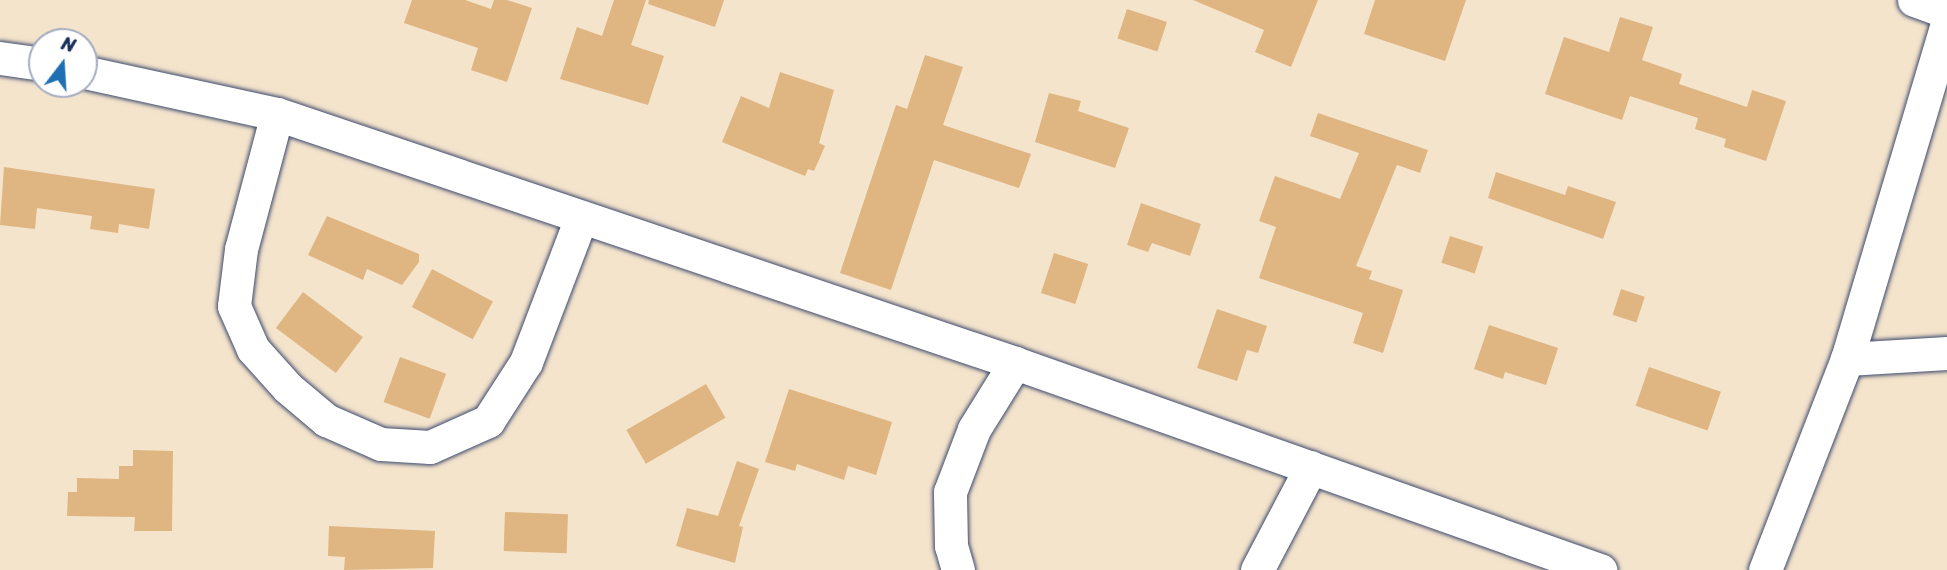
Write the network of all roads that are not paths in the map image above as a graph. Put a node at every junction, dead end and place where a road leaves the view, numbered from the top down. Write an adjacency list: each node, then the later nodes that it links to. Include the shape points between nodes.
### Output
1 (1913, 0): 2 (street)
2 (1947, 12)
3 (1947, 24): 10 (street)
4 (0, 58): 5 (street)
5 (28, 62)
6 (98, 75): 7 (street)
7 (277, 114): 8 (street); 8 (street, via 241,249 234,306 253,349 288,388 326,420 381,444 430,447 488,421 526,362)
8 (581, 218): 11 (street)
9 (1947, 353): 10 (street)
10 (1847, 359): 16 (street)
11 (1015, 363): 12 (street); 13 (street, via 974,429 950,492 951,546)
12 (1311, 467): 14 (street); 15 (street)
13 (958, 570)
14 (1256, 570)
15 (1600, 570)
16 (1765, 570)

